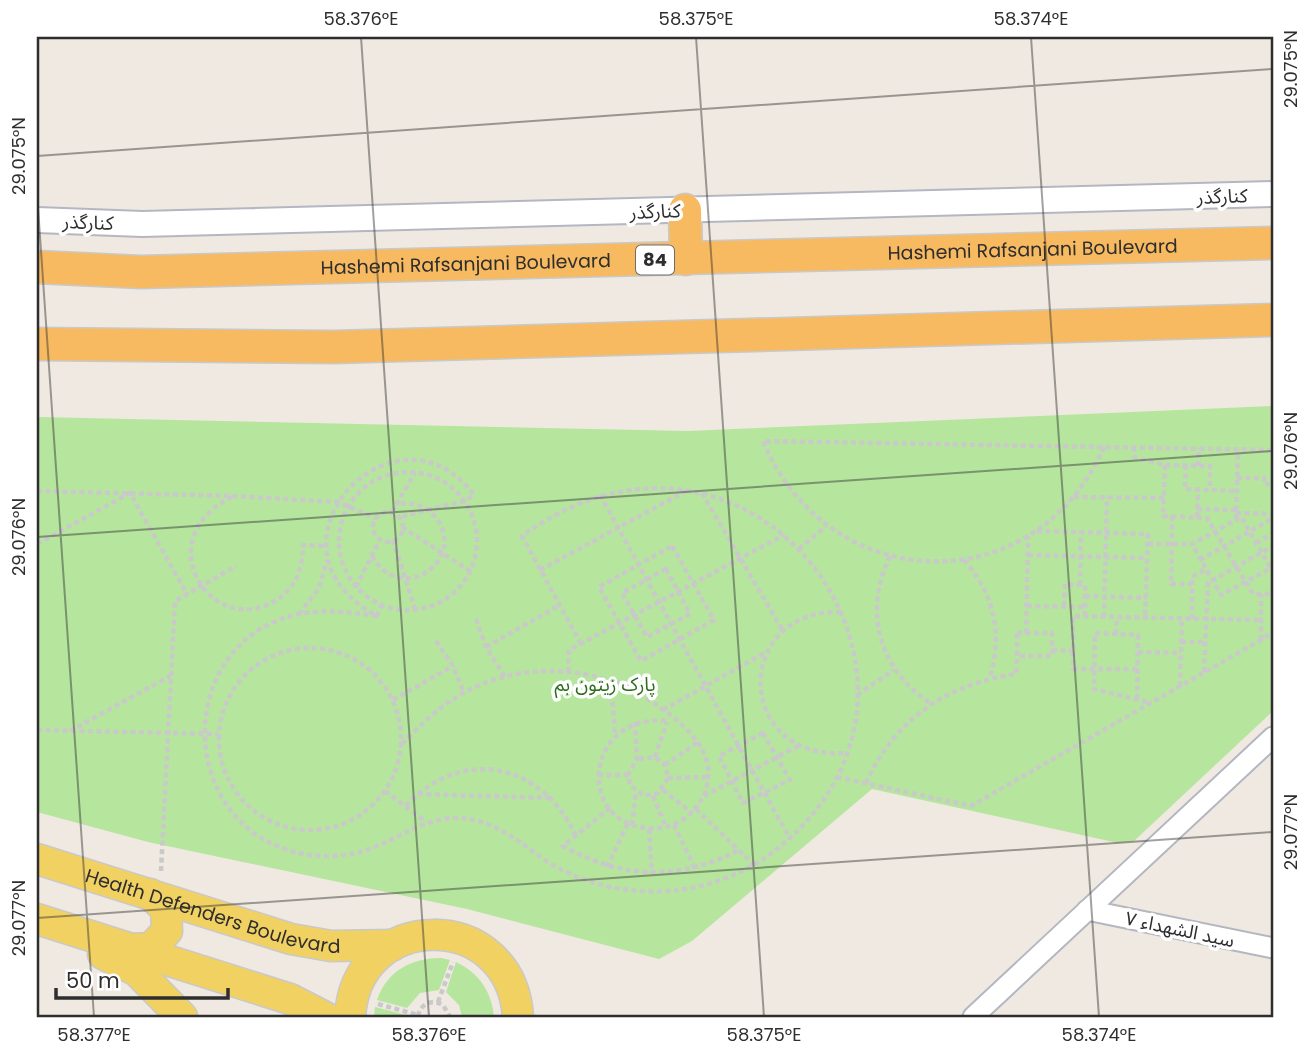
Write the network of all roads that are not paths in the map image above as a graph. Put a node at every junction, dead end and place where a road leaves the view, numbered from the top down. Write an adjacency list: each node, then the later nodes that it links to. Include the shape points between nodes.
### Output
1 (1273, 194): 2 (street, کنارگذر)
2 (685, 210): 3 (street, کنارگذر, via 142,224); 5 (highway)
3 (37, 220)
4 (1273, 243): 5 (highway, Hashemi Rafsanjani Boulevard / 84)
5 (686, 259): 6 (highway, Hashemi Rafsanjani Boulevard / 84, via 141,272)
6 (37, 267)
7 (1273, 320): 8 (highway, via 332,348)
8 (37, 344)
9 (1273, 737): 12 (street)
10 (37, 859): 11 (main road, Health Defenders Boulevard)
11 (155, 895): 14 (main road, Health Defenders Boulevard, via 291,939 331,946); 15 (main road, via 166,909 167,931 152,948)
12 (1087, 911): 16 (street, سید الشهداء ۷); 21 (street)
13 (37, 920): 15 (main road); 19 (main road, via 137,971)
14 (393, 944): 17 (main road, via 364,971); 18 (main road, Health Defenders Boulevard, via 431,934 461,938 480,947 502,968)
15 (129, 948): 20 (main road, via 290,999)
16 (1273, 948)
17 (351, 1007)
18 (526, 1016)
19 (182, 1017)
20 (325, 1017)
21 (973, 1017)

